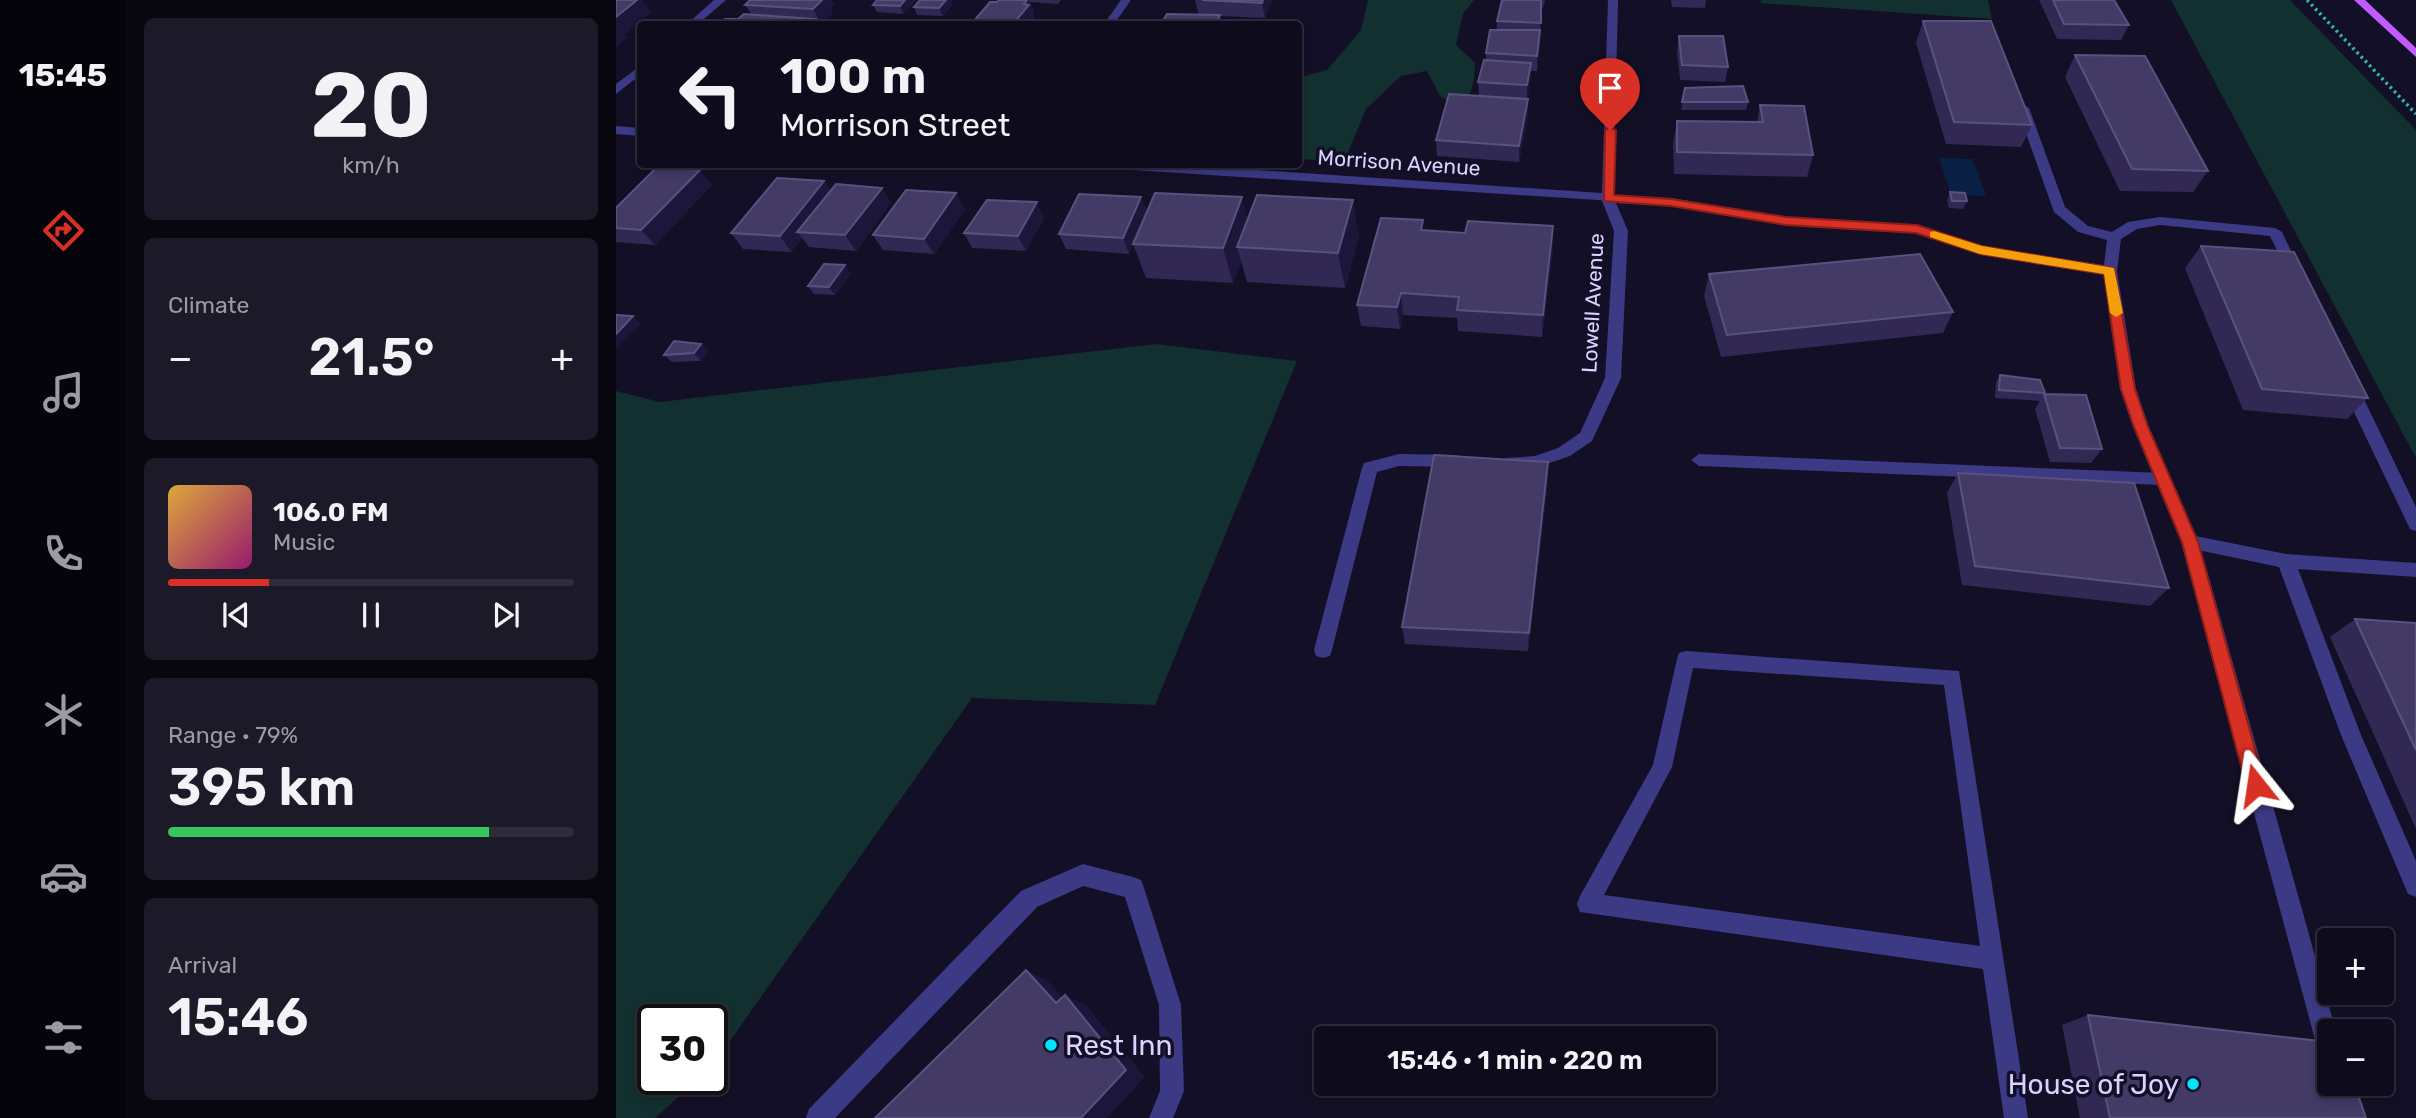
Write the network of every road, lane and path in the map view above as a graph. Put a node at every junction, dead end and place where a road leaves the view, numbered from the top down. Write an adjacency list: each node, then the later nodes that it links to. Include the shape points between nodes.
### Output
1 (721, 0): 6 (street)
2 (1126, 0): 7 (street)
3 (1613, 0): 16 (street, Lowell Avenue)
4 (2307, 0): 12 (path)
5 (2359, 0): 8 (main road)
6 (696, 21)
7 (1110, 21)
8 (2416, 54)
9 (637, 72): 10 (street)
10 (616, 90)
11 (2017, 91): 17 (street, via 2059,209 2083,229)
12 (2416, 114)
13 (616, 130): 14 (street)
14 (637, 132)
15 (1162, 168): 16 (street, Morrison Avenue)
16 (1608, 198): 18 (street, Morrison Avenue, via 1671,202 1786,221 1917,229 1980,250); 27 (street, Lowell Avenue, via 1621,231 1614,378 1586,438 1535,463 1399,460 1370,468)
17 (2114, 237): 18 (street); 19 (street, via 2133,225 2161,221 2275,232)
18 (2110, 271): 22 (street, via 2128,389)
19 (2299, 282)
20 (2341, 369): 23 (street)
21 (1699, 460): 22 (street)
22 (2162, 479): 24 (street)
23 (2416, 524)
24 (2190, 542): 25 (street); 30 (street)
25 (2286, 561): 26 (street); 28 (street, via 2351,735)
26 (2416, 570)
27 (1323, 650)
28 (2416, 886)
29 (1992, 959): 29 (street, via 1952,677 1686,659 1662,767 1588,904); 33 (street)
30 (2321, 1019)
31 (818, 1118): 32 (street, via 1029,899 1083,875 1133,888 1170,1005 1172,1091)
32 (1161, 1118)
33 (2016, 1118)

